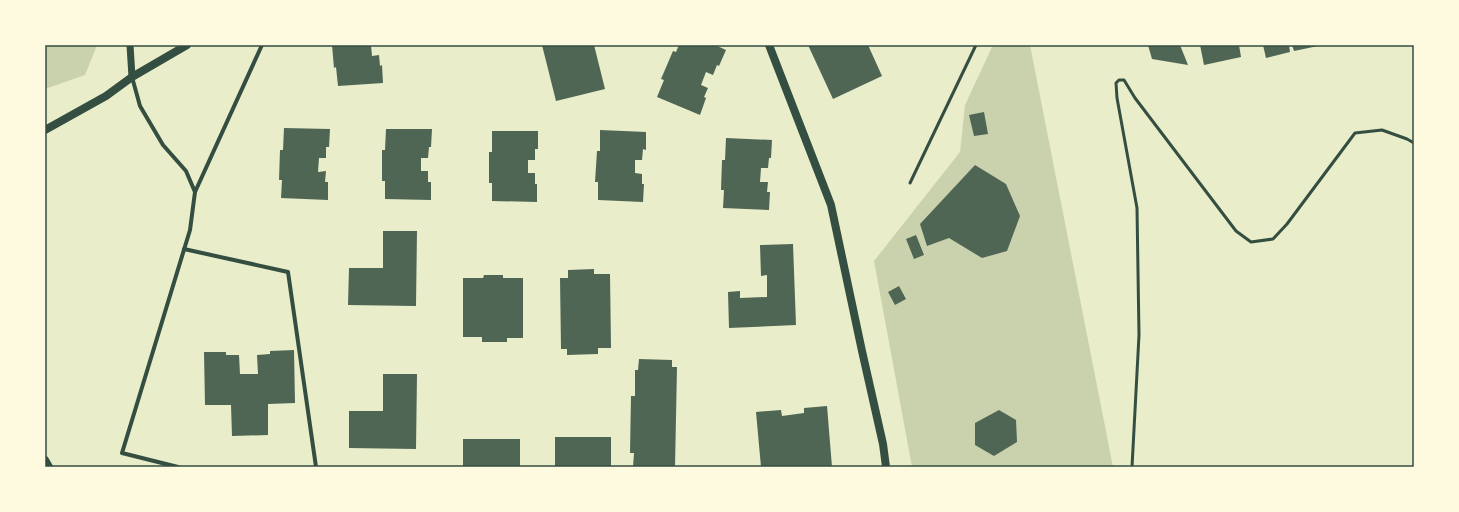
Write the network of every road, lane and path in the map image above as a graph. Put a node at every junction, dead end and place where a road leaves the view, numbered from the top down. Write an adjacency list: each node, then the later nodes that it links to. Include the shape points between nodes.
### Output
1 (130, 45): 6 (street)
2 (187, 45): 6 (main road)
3 (262, 45): 10 (street)
4 (769, 45): 16 (main road, via 832,205)
5 (976, 45): 9 (lane)
6 (132, 77): 7 (main road, via 106,96); 10 (street, via 140,106 163,145 186,172)
7 (45, 130)
8 (1414, 143): 17 (lane, via 1382,130 1355,133 1273,239 1251,242 1236,231 1124,80 1116,83 1137,208 1139,335)
9 (910, 183)
10 (195, 192): 11 (street, via 190,230)
11 (184, 249): 14 (street, via 122,453); 15 (street, via 288,272)
12 (45, 460): 13 (main road)
13 (49, 467)
14 (178, 467)
15 (316, 467)
16 (886, 467)
17 (1132, 467)

